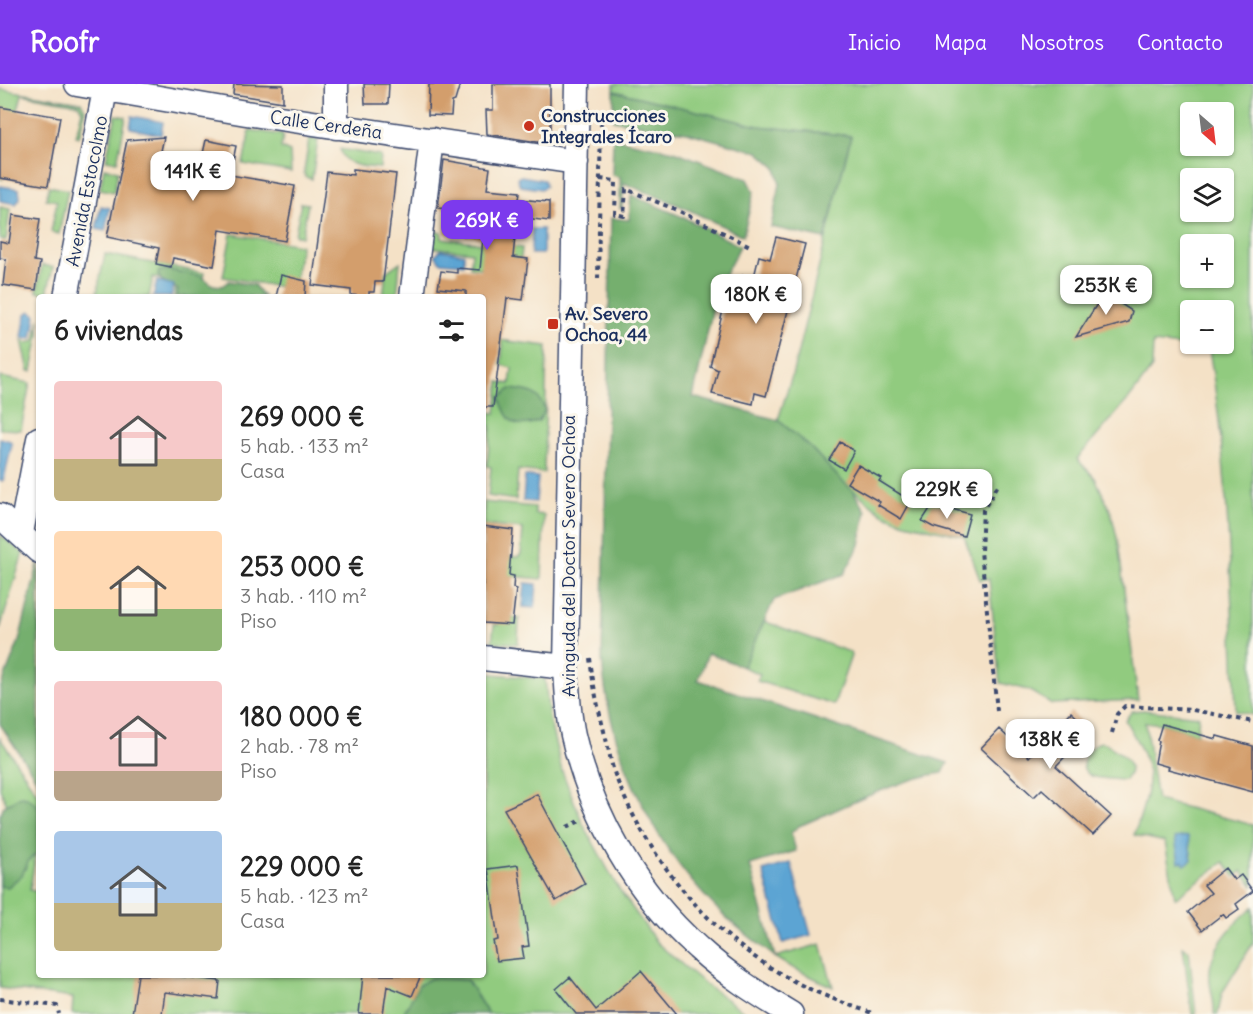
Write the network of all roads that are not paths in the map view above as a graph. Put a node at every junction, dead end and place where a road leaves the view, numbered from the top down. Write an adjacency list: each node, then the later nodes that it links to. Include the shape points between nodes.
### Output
1 (77, 84): 4 (street, Calle Cerdeña)
2 (336, 84): 5 (street)
3 (577, 84): 7 (street, Avinguda del Doctor Severo Ochoa)
4 (106, 86): 5 (street, Calle Cerdeña); 8 (street, Avenida Estocolmo)
5 (336, 127): 6 (street, Calle Cerdeña)
6 (432, 140): 7 (street, Calle Cerdeña); 9 (street)
7 (576, 170): 15 (street, Avinguda del Doctor Severo Ochoa)
8 (67, 294)
9 (412, 294)
10 (36, 455): 12 (street)
11 (0, 516): 12 (street)
12 (21, 533): 13 (street)
13 (36, 548)
14 (486, 658): 15 (street)
15 (566, 667): 16 (street, Avinguda del Doctor Severo Ochoa, via 573,734 584,774 609,833 633,874 697,948 735,979)
16 (791, 1014)

